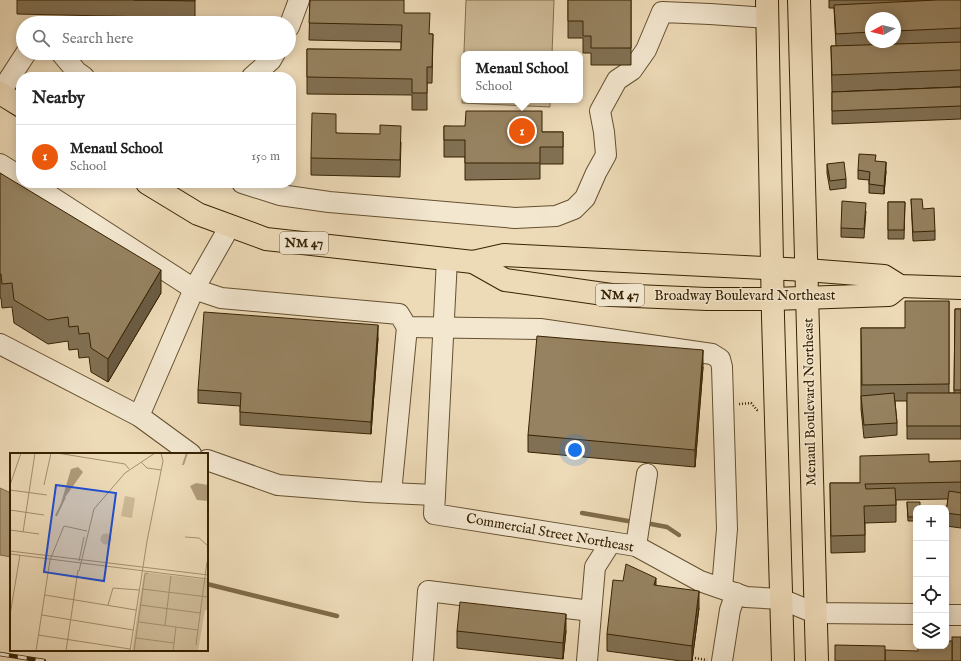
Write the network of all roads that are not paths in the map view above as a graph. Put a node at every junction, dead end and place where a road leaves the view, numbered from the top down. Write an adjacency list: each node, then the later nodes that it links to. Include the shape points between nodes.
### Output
1 (299, 0): 5 (street)
2 (660, 6): 3 (street, via 710,14); 17 (street, via 646,50 632,70 617,80 600,111 606,155 585,198 574,209 556,216 515,218 329,202 280,195)
3 (767, 9): 4 (main road); 21 (main road)
4 (800, 9): 22 (main road, Menaul Boulevard Northeast)
5 (293, 16)
6 (21, 60): 11 (street)
7 (67, 60): 9 (street)
8 (271, 60): 10 (street)
9 (77, 72)
10 (258, 72)
11 (0, 93): 12 (main road)
12 (16, 103)
13 (0, 164): 14 (street)
14 (16, 174)
15 (38, 188): 25 (street)
16 (155, 188): 18 (main road, Broadway Boulevard Northeast / NM 47, via 198,214)
17 (258, 188)
18 (230, 226): 19 (main road, Broadway Boulevard Northeast / NM 47, via 266,239); 25 (street)
19 (447, 259): 20 (main road, Broadway Boulevard Northeast / NM 47); 29 (street)
20 (473, 262): 21 (main road, Broadway Boulevard Northeast / NM 47, via 504,256); 27 (main road, Broadway Boulevard Northeast / NM 47, via 506,280 611,295)
21 (773, 269): 22 (main road, Broadway Boulevard Northeast / NM 47); 27 (main road)
22 (806, 270): 23 (main road, Broadway Boulevard Northeast / NM 47, via 884,276); 26 (main road, Menaul Boulevard Northeast)
23 (900, 286): 24 (main road, Broadway Boulevard Northeast / NM 47); 26 (main road, Broadway Boulevard Northeast / NM 47, via 889,295)
24 (961, 288)
25 (194, 289): 28 (street, via 221,298 399,314); 31 (street)
26 (807, 298): 27 (main road, Broadway Boulevard Northeast / NM 47); 42 (main road, Menaul Boulevard Northeast)
27 (773, 299): 40 (main road)
28 (407, 327): 29 (street); 35 (street)
29 (443, 328): 36 (street); 39 (street, via 540,329 712,354 720,359)
30 (0, 344): 31 (street)
31 (139, 416): 32 (street)
32 (190, 453)
33 (208, 460): 35 (street, Commercial Street Northeast, via 278,485)
34 (647, 474): 38 (street)
35 (391, 493): 36 (street, Commercial Street Northeast)
36 (435, 504): 37 (street, Commercial Street Northeast)
37 (611, 542): 38 (street, Commercial Street Northeast); 41 (street, via 595,567)
38 (636, 546): 39 (street, Commercial Street Northeast, via 700,580)
39 (728, 590): 40 (street, Commercial Street Northeast, via 746,597); 48 (street, via 730,610)
40 (781, 599): 42 (street, Commercial Street Northeast); 49 (main road)
41 (591, 611): 46 (street, via 428,591); 47 (street)
42 (815, 613): 43 (street, Commercial Street Northeast); 50 (main road, Menaul Boulevard Northeast)
43 (913, 614)
44 (949, 615): 45 (street)
45 (961, 615)
46 (423, 661)
47 (587, 661)
48 (722, 661)
49 (783, 661)
50 (816, 661)

